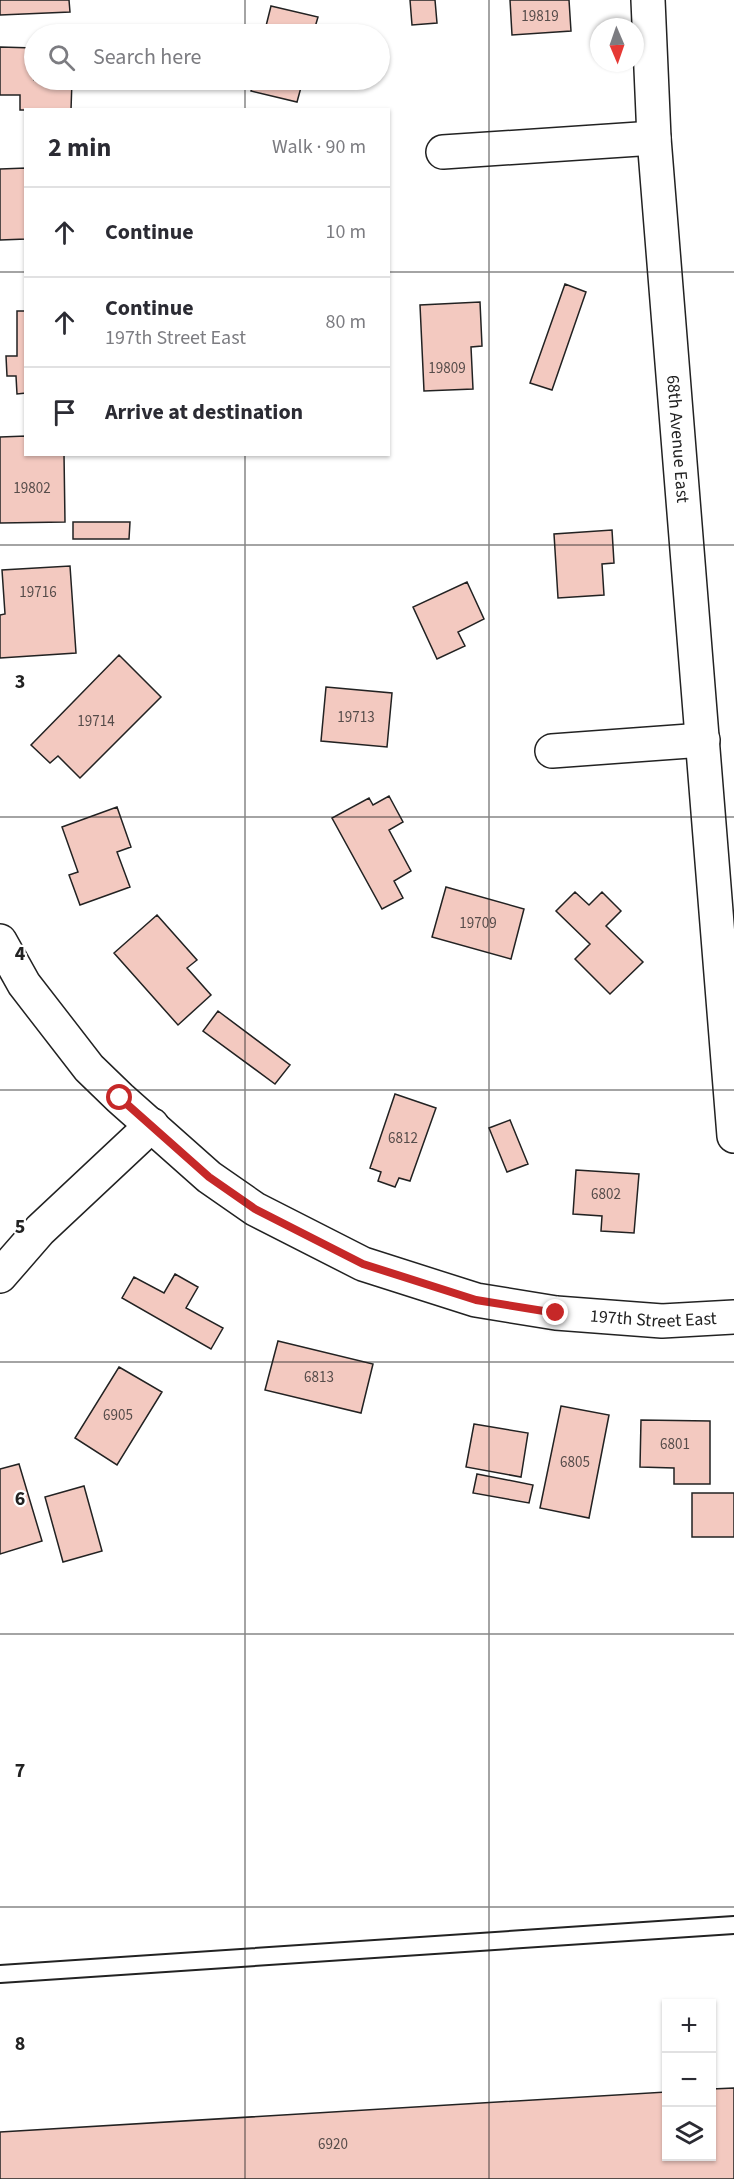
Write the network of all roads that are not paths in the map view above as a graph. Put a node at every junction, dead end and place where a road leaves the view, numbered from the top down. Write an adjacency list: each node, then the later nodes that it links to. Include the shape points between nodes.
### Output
1 (648, 0): 2 (street, 68th Avenue East)
2 (654, 138): 3 (street); 4 (street, 68th Avenue East)
3 (443, 152)
4 (704, 740): 5 (street); 8 (street, 68th Avenue East)
5 (552, 751)
6 (0, 941): 7 (street, 197th Street East, via 24,984 89,1068)
7 (152, 1125): 9 (street, via 40,1230); 10 (street, 197th Street East, via 209,1177 255,1209 363,1264 476,1300 556,1313 662,1321)
8 (734, 1136)
9 (0, 1276)
10 (734, 1317)
11 (734, 1925): 12 (lane)
12 (0, 1974)

